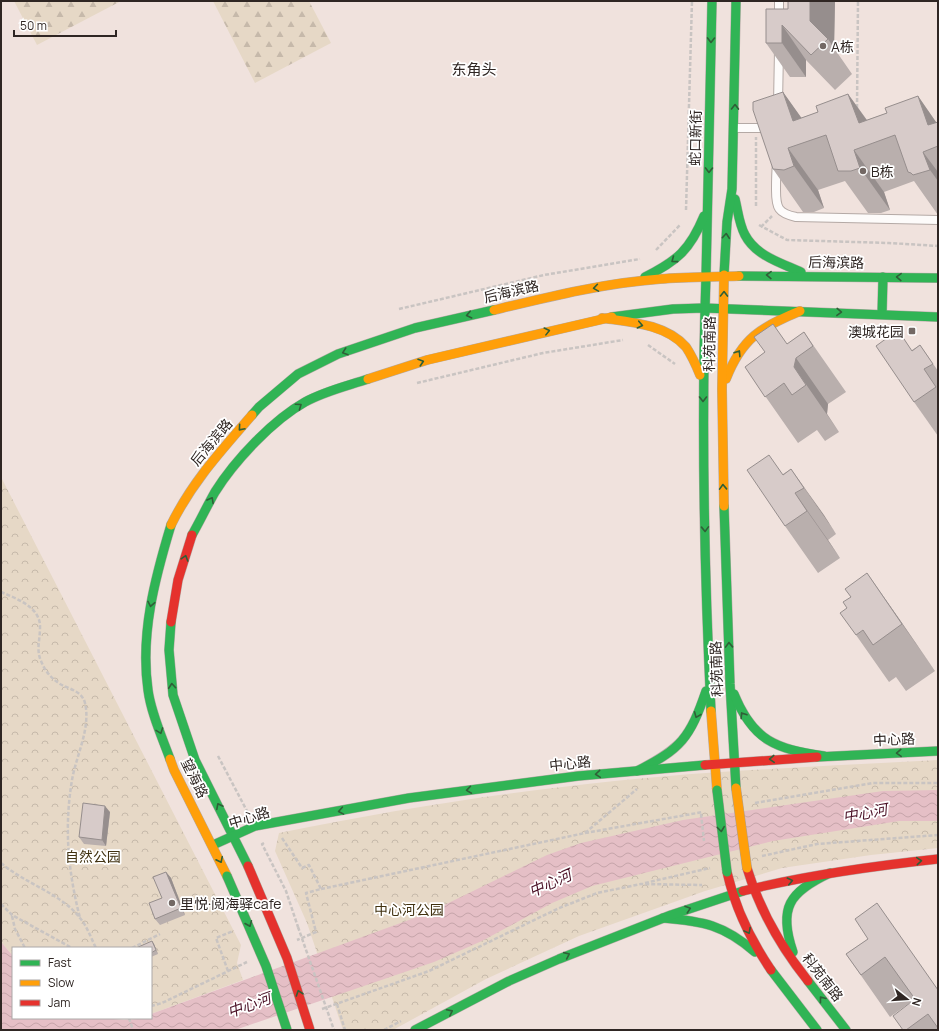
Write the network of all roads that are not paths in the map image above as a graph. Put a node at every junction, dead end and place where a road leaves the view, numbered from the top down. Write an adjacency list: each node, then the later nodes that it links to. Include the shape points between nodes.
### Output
1 (712, 1): 11 (main road, 蛇口新街, one-way to 11)
2 (736, 1): 7 (main road, one-way to 2)
3 (779, 1): 4 (lane)
4 (779, 25)
5 (779, 40): 6 (lane)
6 (778, 112)
7 (734, 128): 8 (lane); 10 (main road)
8 (778, 128)
9 (777, 158): 12 (lane, via 776,203 787,215)
10 (732, 189): 13 (main road, one-way to 10); 15 (main road, via 747,240 768,256)
11 (708, 204): 14 (main road, 蛇口新街); 18 (main road, one-way to 18, via 693,240 683,253 674,262)
12 (938, 220)
13 (724, 275): 14 (main road, 后海滨路); 15 (main road, 后海滨路, one-way to 13); 20 (main road, 科苑南路, one-way to 13)
14 (706, 276): 18 (main road, 后海滨路); 19 (main road, 科苑南路)
15 (809, 276): 16 (main road, 后海滨路)
16 (883, 277): 17 (main road, 后海滨路, one-way to 16); 22 (main road)
17 (938, 278)
18 (635, 282): 27 (main road, 后海滨路, one-way to 27, via 548,297 416,328 338,354 298,374 259,407 204,470 181,504)
19 (704, 308): 20 (main road); 24 (main road, via 673,309); 25 (main road, 科苑南路)
20 (724, 309): 21 (main road); 26 (main road, 科苑南路)
21 (800, 311): 22 (main road, one-way to 22); 26 (main road, one-way to 21, via 733,361 746,342 765,327)
22 (882, 314): 23 (main road)
23 (938, 317)
24 (602, 318): 25 (main road, one-way to 25, via 654,328 679,339 692,355); 35 (main road, 望海路, one-way to 24, via 195,760 173,696 169,650 171,618 178,580 192,534 216,491 238,461 273,425 305,402 327,392 427,360)
25 (703, 383): 28 (main road, 科苑南路, one-way to 28, via 703,484)
26 (722, 389): 29 (main road, 科苑南路, one-way to 26)
27 (171, 525): 36 (main road, 望海路, one-way to 36, via 158,566 150,607 145,654 148,692 174,770)
28 (710, 678): 33 (main road, 科苑南路); 34 (main road, one-way to 34, via 698,715 685,739 666,756)
29 (730, 684): 31 (main road, one-way to 29, via 787,750 759,734 738,706); 32 (main road, 科苑南路)
30 (938, 751): 31 (main road, 中心路, one-way to 31)
31 (824, 756): 32 (main road, 中心路, one-way to 32)
32 (734, 762): 33 (main road, 中心路); 39 (main road, 科苑南路, bridge)
33 (714, 764): 34 (main road, 中心路); 40 (main road, 科苑南路, one-way to 40, bridge, via 727,872)
34 (637, 771): 35 (main road, 中心路, one-way to 35, via 409,798 255,826)
35 (233, 835): 36 (main road, 中心路); 45 (main road, 望海路, one-way to 35, bridge, via 287,958)
36 (212, 845): 44 (main road, 望海路, one-way to 44, bridge, via 266,966)
37 (938, 859): 38 (main road, one-way to 37)
38 (830, 872): 39 (main road, one-way to 38); 43 (main road, via 808,883 789,905 786,924 788,935)
39 (752, 890): 40 (main road); 43 (main road, 科苑南路, via 780,942)
40 (733, 895): 41 (main road, one-way to 40); 42 (main road, 科苑南路, one-way to 42, via 748,933)
41 (663, 918): 42 (main road, via 705,922 724,929 760,956); 46 (main road, one-way to 41, via 510,981 582,948)
42 (773, 973): 47 (main road, 科苑南路)
43 (802, 973): 48 (main road, 科苑南路, one-way to 43)
44 (287, 1030)
45 (310, 1030)
46 (415, 1030)
47 (817, 1030)
48 (846, 1030)

